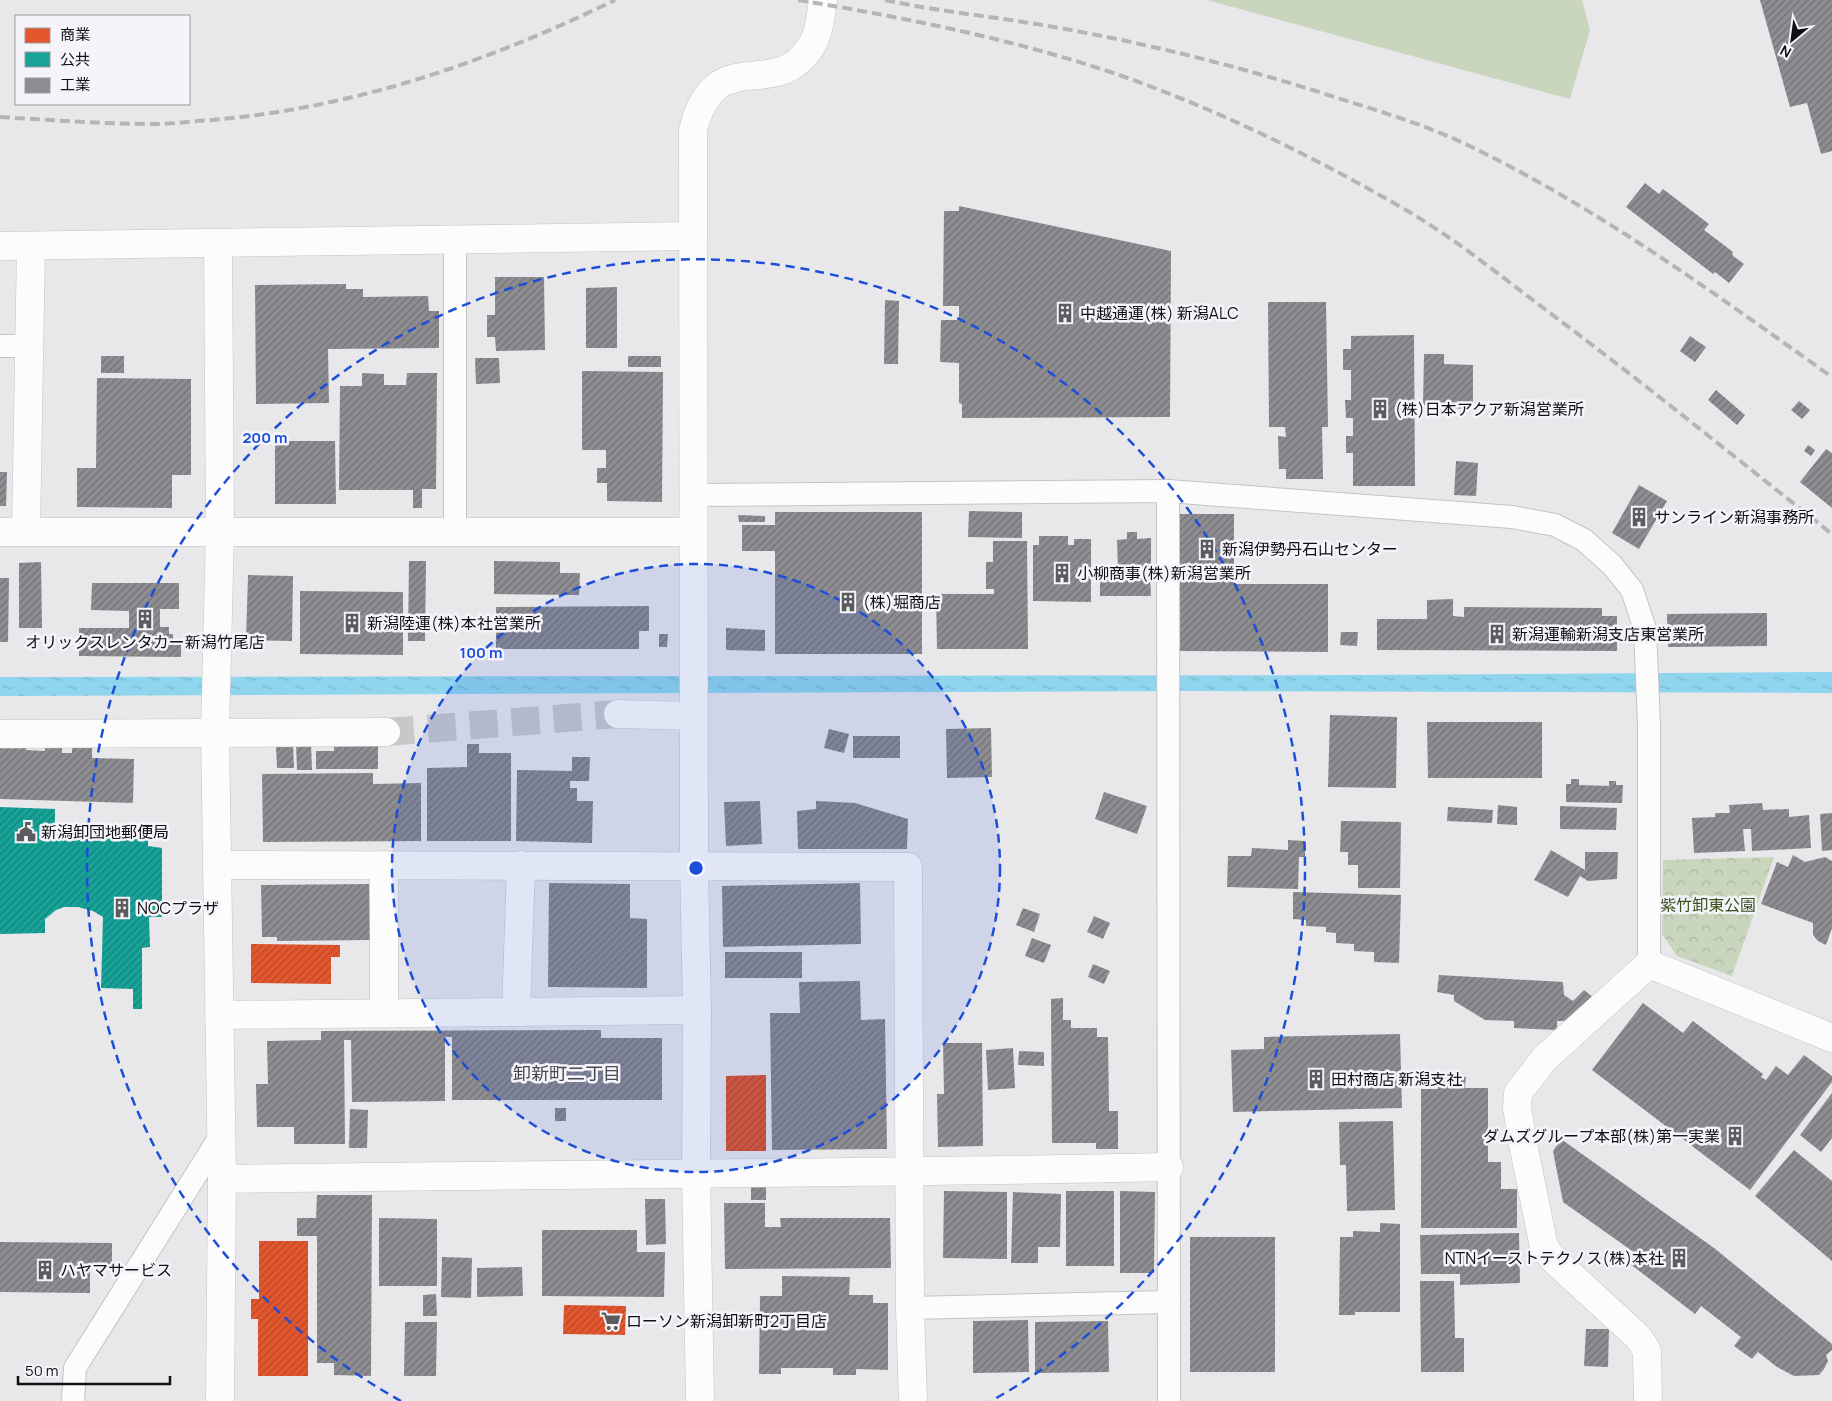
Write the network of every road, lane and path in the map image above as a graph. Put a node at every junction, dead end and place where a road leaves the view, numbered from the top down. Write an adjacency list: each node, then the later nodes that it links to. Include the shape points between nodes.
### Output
1 (823, 0): 2 (street, via 812,46 791,68 727,80 706,96 698,109 693,130)
2 (693, 236): 3 (street); 10 (street)
3 (455, 240): 4 (street); 13 (street)
4 (218, 244): 6 (street); 12 (street)
5 (0, 246): 6 (street)
6 (31, 246): 8 (street)
7 (0, 346): 8 (street)
8 (29, 346): 11 (street)
9 (1168, 491): 10 (street); 24 (street, via 1512,517 1555,525 1584,540 1612,565 1632,590 1645,629 1650,725); 31 (street)
10 (693, 494): 14 (street)
11 (13, 532): 12 (street)
12 (220, 532): 13 (street); 17 (street)
13 (455, 532): 14 (street)
14 (693, 532): 16 (street)
15 (618, 714): 16 (street)
16 (694, 716): 23 (street)
17 (215, 732): 18 (street); 19 (street); 20 (street)
18 (386, 732)
19 (0, 734)
20 (217, 865): 21 (street); 28 (street)
21 (384, 865): 22 (street); 27 (street)
22 (521, 865): 23 (street); 26 (street)
23 (694, 866): 25 (street); 33 (street, via 908,867)
24 (1649, 964): 29 (street); 42 (street, via 1545,1058 1518,1093 1516,1107 1544,1247 1553,1259 1640,1338 1647,1351)
25 (697, 1010): 26 (street); 32 (street)
26 (516, 1012): 27 (street)
27 (384, 1013): 28 (street)
28 (219, 1014): 30 (street)
29 (1832, 1038)
30 (221, 1135): 34 (street); 37 (street, via 75,1368)
31 (1168, 1167): 33 (street); 35 (street)
32 (696, 1172): 33 (street); 34 (street); 39 (street)
33 (910, 1172): 36 (street)
34 (222, 1179): 38 (street)
35 (1169, 1302): 36 (street); 41 (street)
36 (910, 1308): 40 (street)
37 (73, 1401)
38 (220, 1401)
39 (700, 1401)
40 (914, 1401)
41 (1169, 1401)
42 (1648, 1401)

